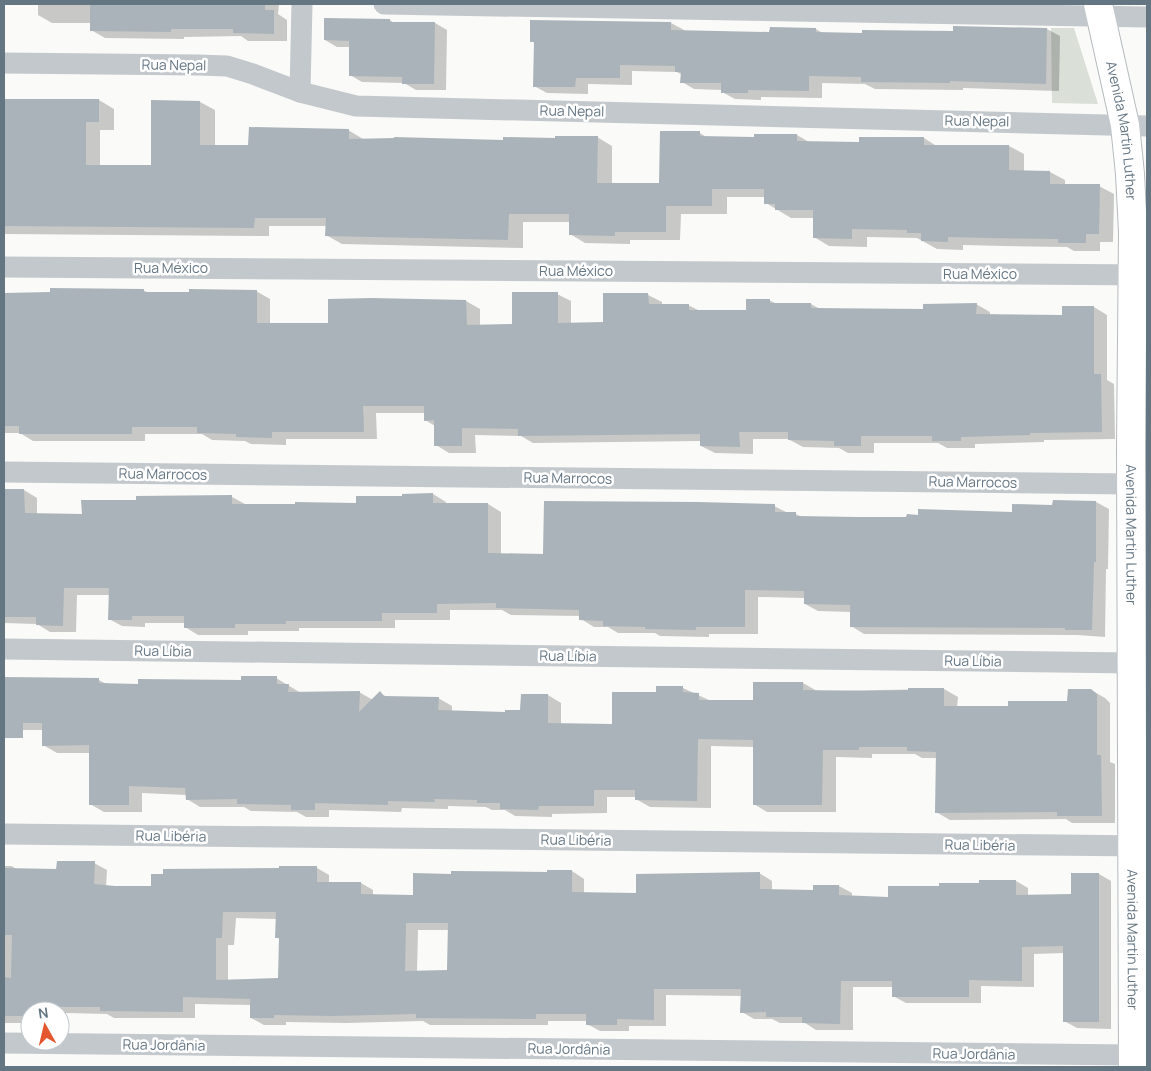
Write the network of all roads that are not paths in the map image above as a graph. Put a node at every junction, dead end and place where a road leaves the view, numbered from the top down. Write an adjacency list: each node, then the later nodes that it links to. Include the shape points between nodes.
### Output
1 (302, 4): 6 (street)
2 (384, 4): 3 (street)
3 (1100, 10): 4 (street); 7 (main road, Avenida Martin Luther)
4 (1147, 17)
5 (4, 63): 6 (street, Rua Nepal, via 227,66)
6 (300, 92): 7 (street, Rua Nepal, via 356,106)
7 (1136, 125): 9 (main road, Avenida Martin Luther, via 1131,184)
8 (4, 267): 9 (street, Rua México)
9 (1140, 275): 11 (main road, Avenida Martin Luther)
10 (4, 472): 11 (street, Rua Marrocos)
11 (1131, 484): 13 (main road, Avenida Martin Luther)
12 (4, 649): 13 (street, Rua Líbia)
13 (1132, 663): 15 (main road, Avenida Martin Luther)
14 (4, 834): 15 (street, Rua Libéria)
15 (1140, 846): 17 (main road, Avenida Martin Luther)
16 (4, 1043): 17 (street, Rua Jordânia)
17 (1133, 1061)

